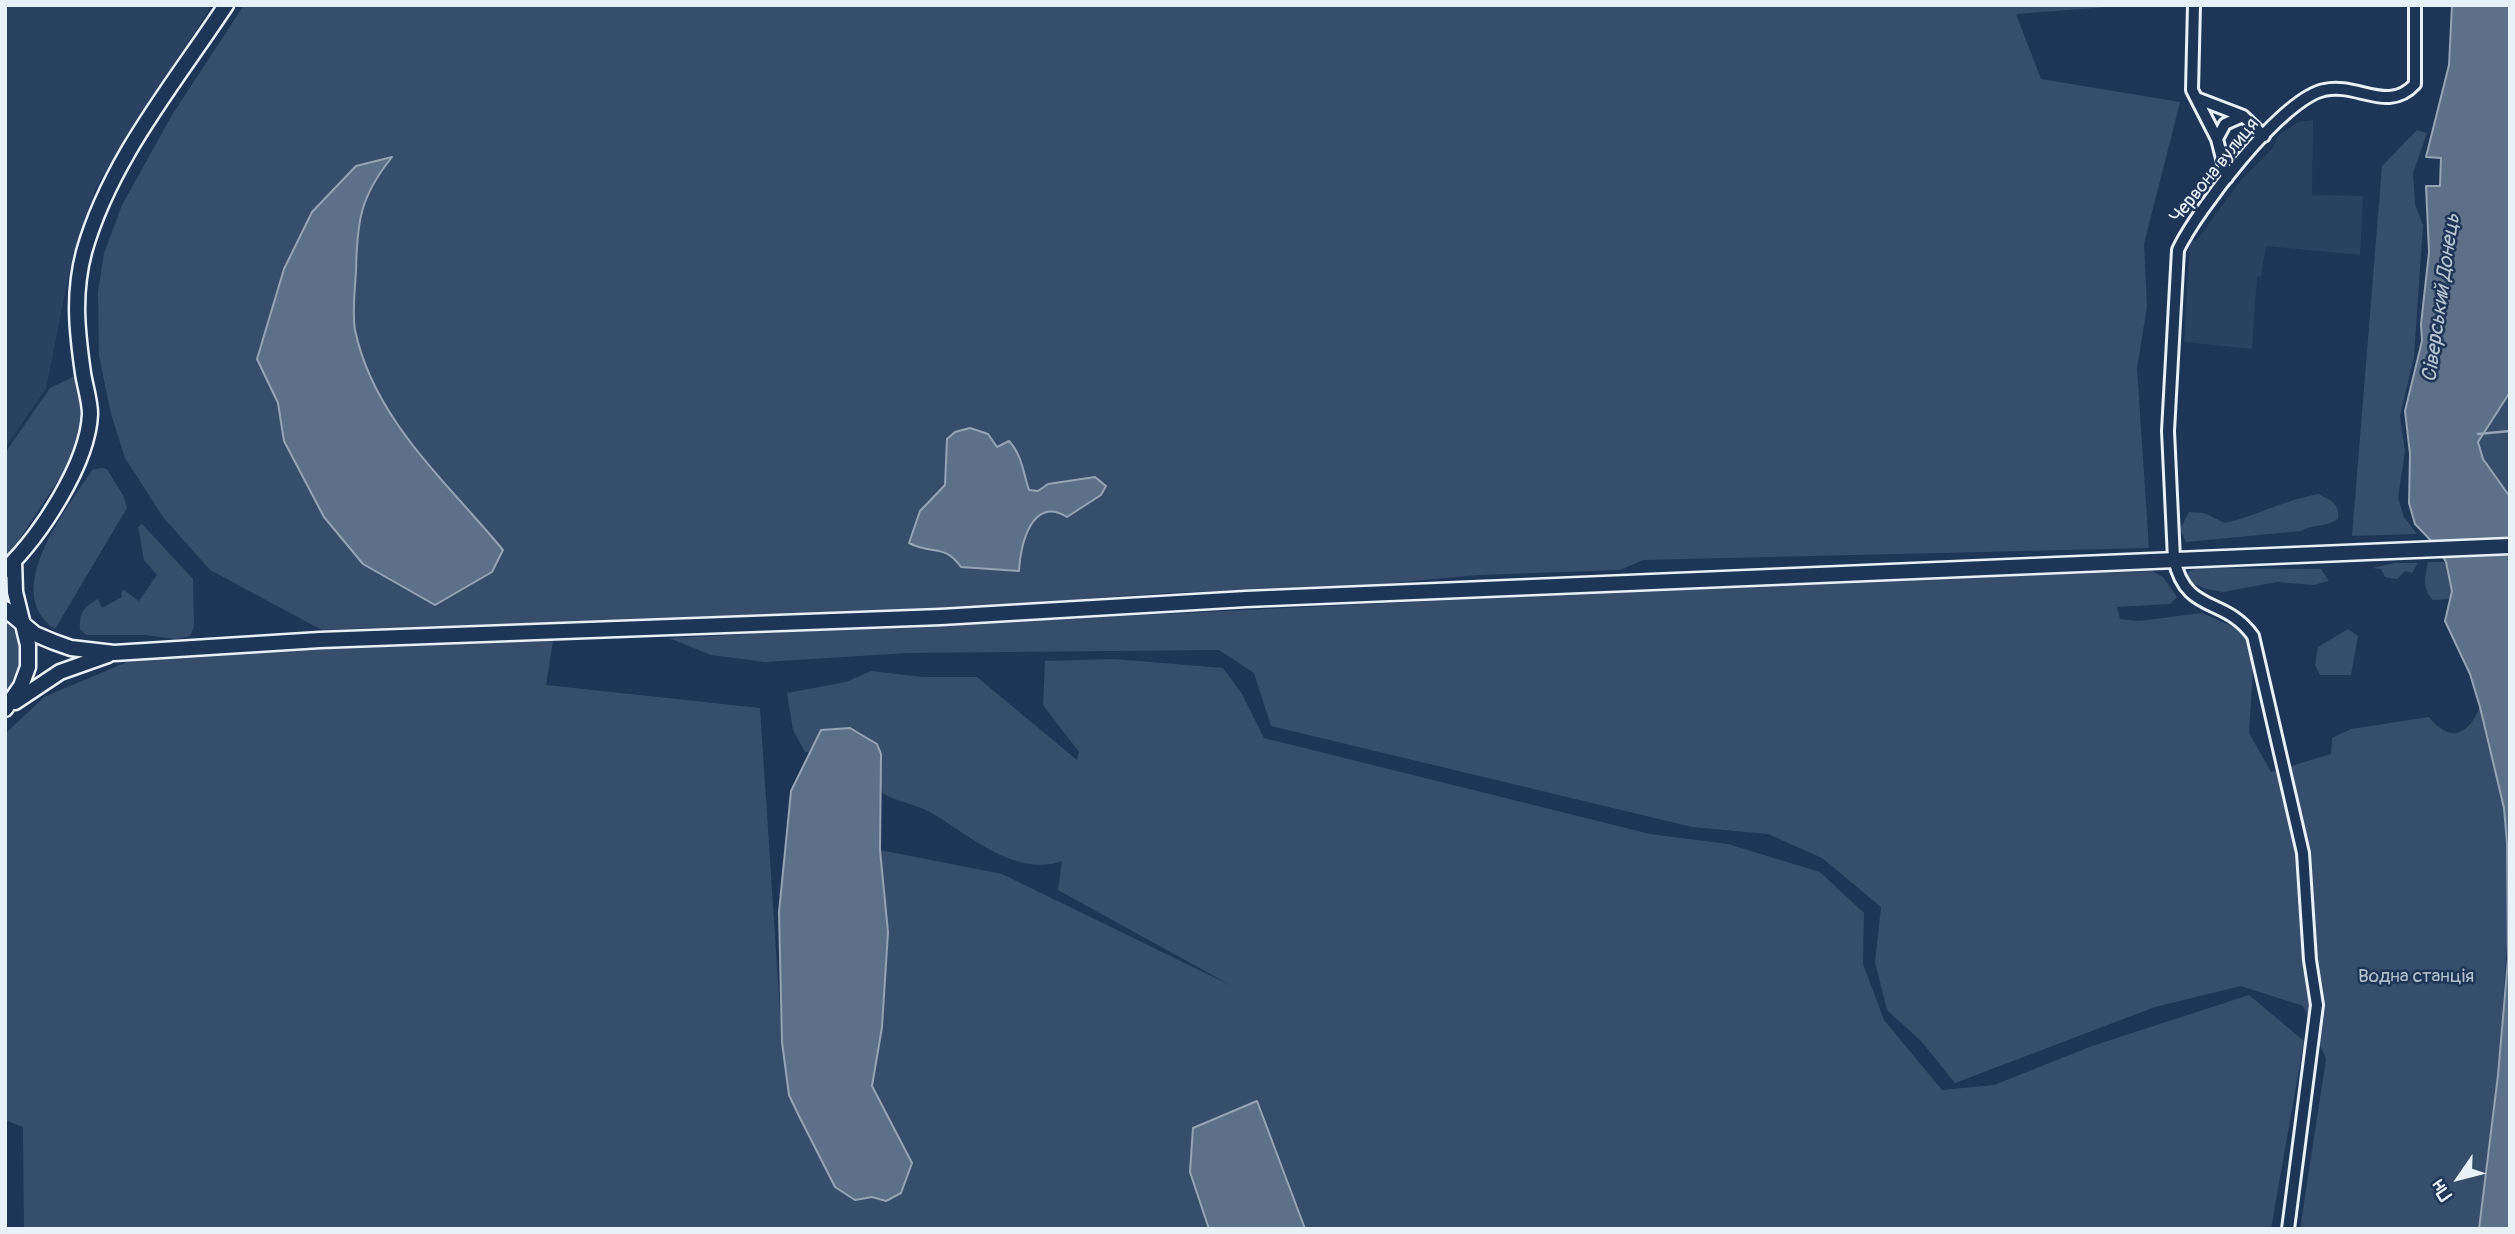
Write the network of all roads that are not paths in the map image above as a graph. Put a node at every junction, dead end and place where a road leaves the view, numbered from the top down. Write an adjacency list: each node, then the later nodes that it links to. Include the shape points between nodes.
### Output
1 (226, 5): 11 (main road, via 147,122 97,211 75,297 90,413 85,444 74,476)
2 (2193, 5): 4 (street, via 2192,90)
3 (2414, 5): 6 (street, Червона вулиця, via 2415,84 2408,92 2390,99 2322,90 2283,115)
4 (2196, 98): 5 (street); 7 (street)
5 (2243, 116): 6 (street); 7 (street, via 2225,124)
6 (2264, 136): 8 (street, Червона вулиця)
7 (2217, 139): 8 (street)
8 (2227, 178): 10 (street, Червона вулиця, via 2188,229 2178,250 2168,431)
9 (2510, 546): 10 (main road)
10 (2174, 559): 14 (main road); 16 (street, Червона вулиця, via 2187,592 2244,622 2253,636 2303,853 2317,1005)
11 (10, 566): 13 (main road)
12 (5, 608): 13 (main road)
13 (20, 620): 14 (main road, via 35,634 71,648); 15 (main road, via 28,645 28,667)
14 (114, 653): 15 (main road, via 60,671)
15 (5, 709)
16 (2288, 1229)

